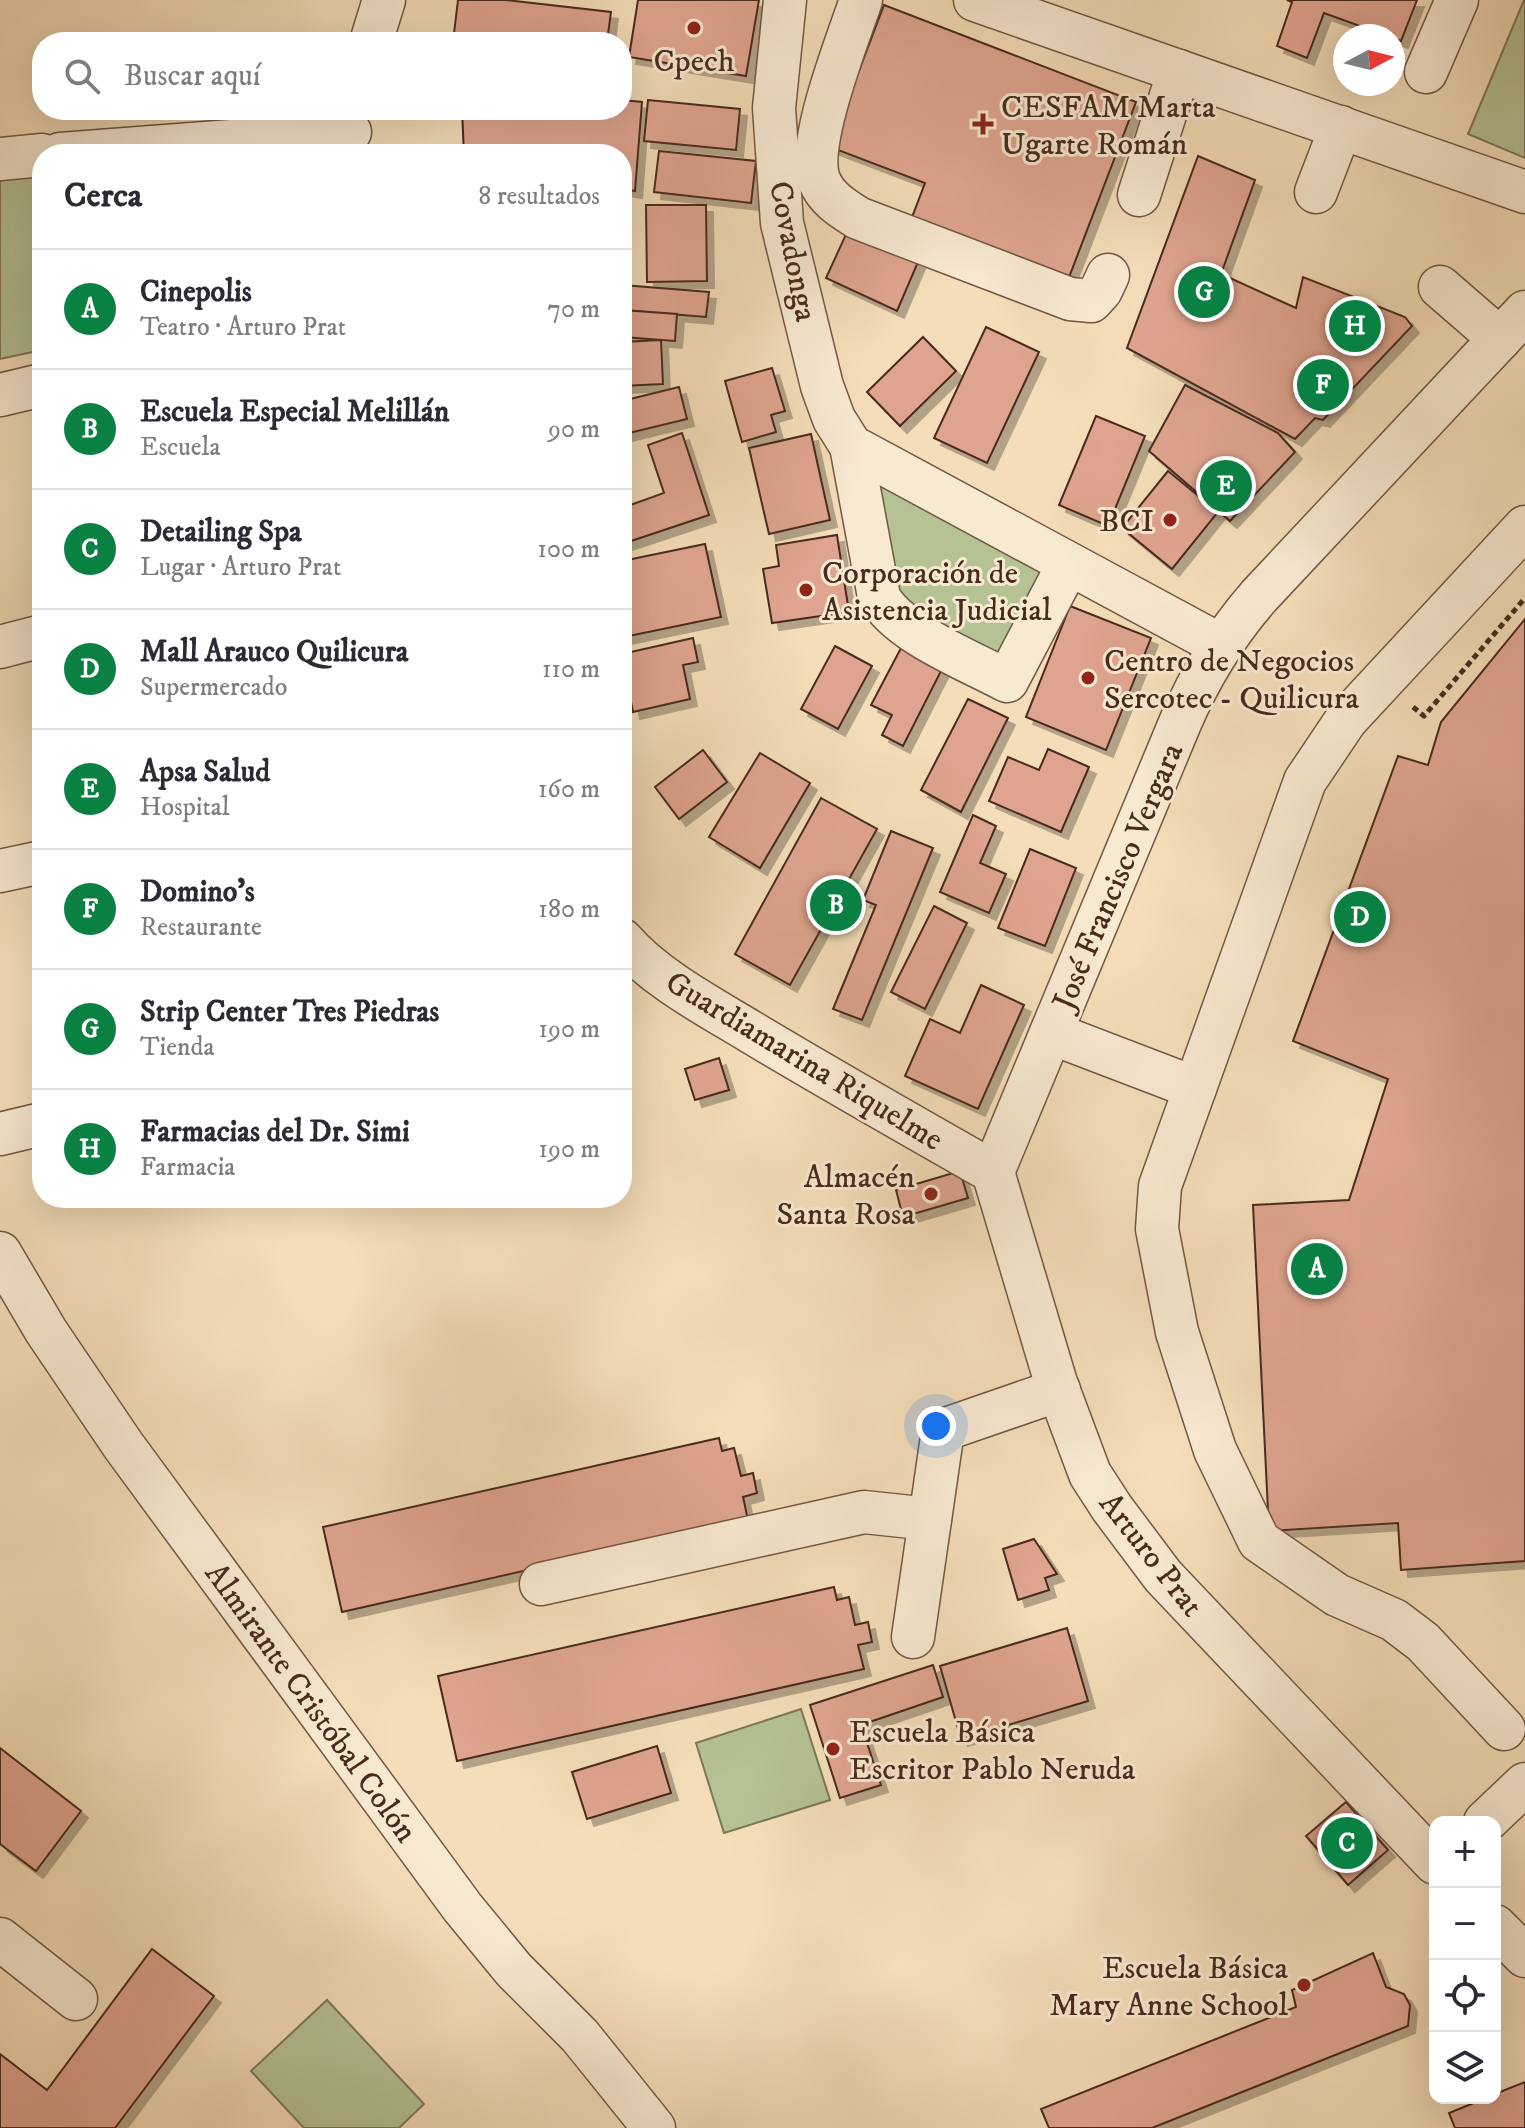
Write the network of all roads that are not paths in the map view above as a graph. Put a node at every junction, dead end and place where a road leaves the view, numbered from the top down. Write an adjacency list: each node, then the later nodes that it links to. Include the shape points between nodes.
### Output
1 (384, 0): 6 (street)
2 (785, 0): 22 (street, Covadonga, via 774,108 782,223 822,386)
3 (861, 0): 17 (street, via 818,133 818,178 835,203 858,218 1070,299 1091,301)
4 (975, 0): 7 (street)
5 (1457, 0): 8 (street)
6 (374, 32)
7 (1179, 71): 9 (street); 16 (street)
8 (1426, 72)
9 (1341, 127): 14 (street); 15 (street)
10 (352, 132): 11 (street)
11 (193, 144)
12 (32, 156): 13 (street)
13 (0, 159)
14 (1316, 192)
15 (1525, 192)
16 (1139, 195)
17 (1108, 275)
18 (1440, 287): 19 (street)
19 (1512, 326): 26 (street, José Francisco Vergara, via 1259,596)
20 (32, 387): 21 (street)
21 (0, 395)
22 (851, 446): 24 (street); 24 (street, Covadonga, via 879,597 917,633 1007,681)
23 (1525, 527): 32 (street, via 1346,720 1305,781)
24 (1068, 565): 26 (street)
25 (32, 639): 27 (street)
26 (1220, 645): 31 (street, José Francisco Vergara, via 1197,683)
27 (0, 647)
28 (32, 864): 29 (street)
29 (0, 871)
30 (632, 961): 35 (street, Guardiamarina Riquelme)
31 (1051, 1033): 32 (street); 35 (street, José Francisco Vergara)
32 (1195, 1088): 41 (street, via 1160,1186 1157,1229 1177,1332 1215,1450 1259,1541 1337,1595 1394,1620 1423,1642)
33 (32, 1126): 34 (street)
34 (0, 1134)
35 (993, 1172): 37 (street, Arturo Prat)
36 (0, 1253): 49 (street, Almirante Cristóbal Colón, via 123,1445 463,1908 514,1970 580,2036)
37 (1059, 1390): 38 (street, via 943,1430); 44 (street, Arturo Prat, via 1090,1474 1137,1545)
38 (930, 1519): 39 (street, via 864,1512); 40 (street)
39 (541, 1584)
40 (913, 1637)
41 (1504, 1729)
42 (1525, 1784): 43 (street)
43 (1491, 1816)
44 (1429, 1857)
45 (1501, 1932): 47 (street)
46 (0, 1939): 48 (street)
47 (1525, 1956)
48 (76, 1999)
49 (654, 2128)

